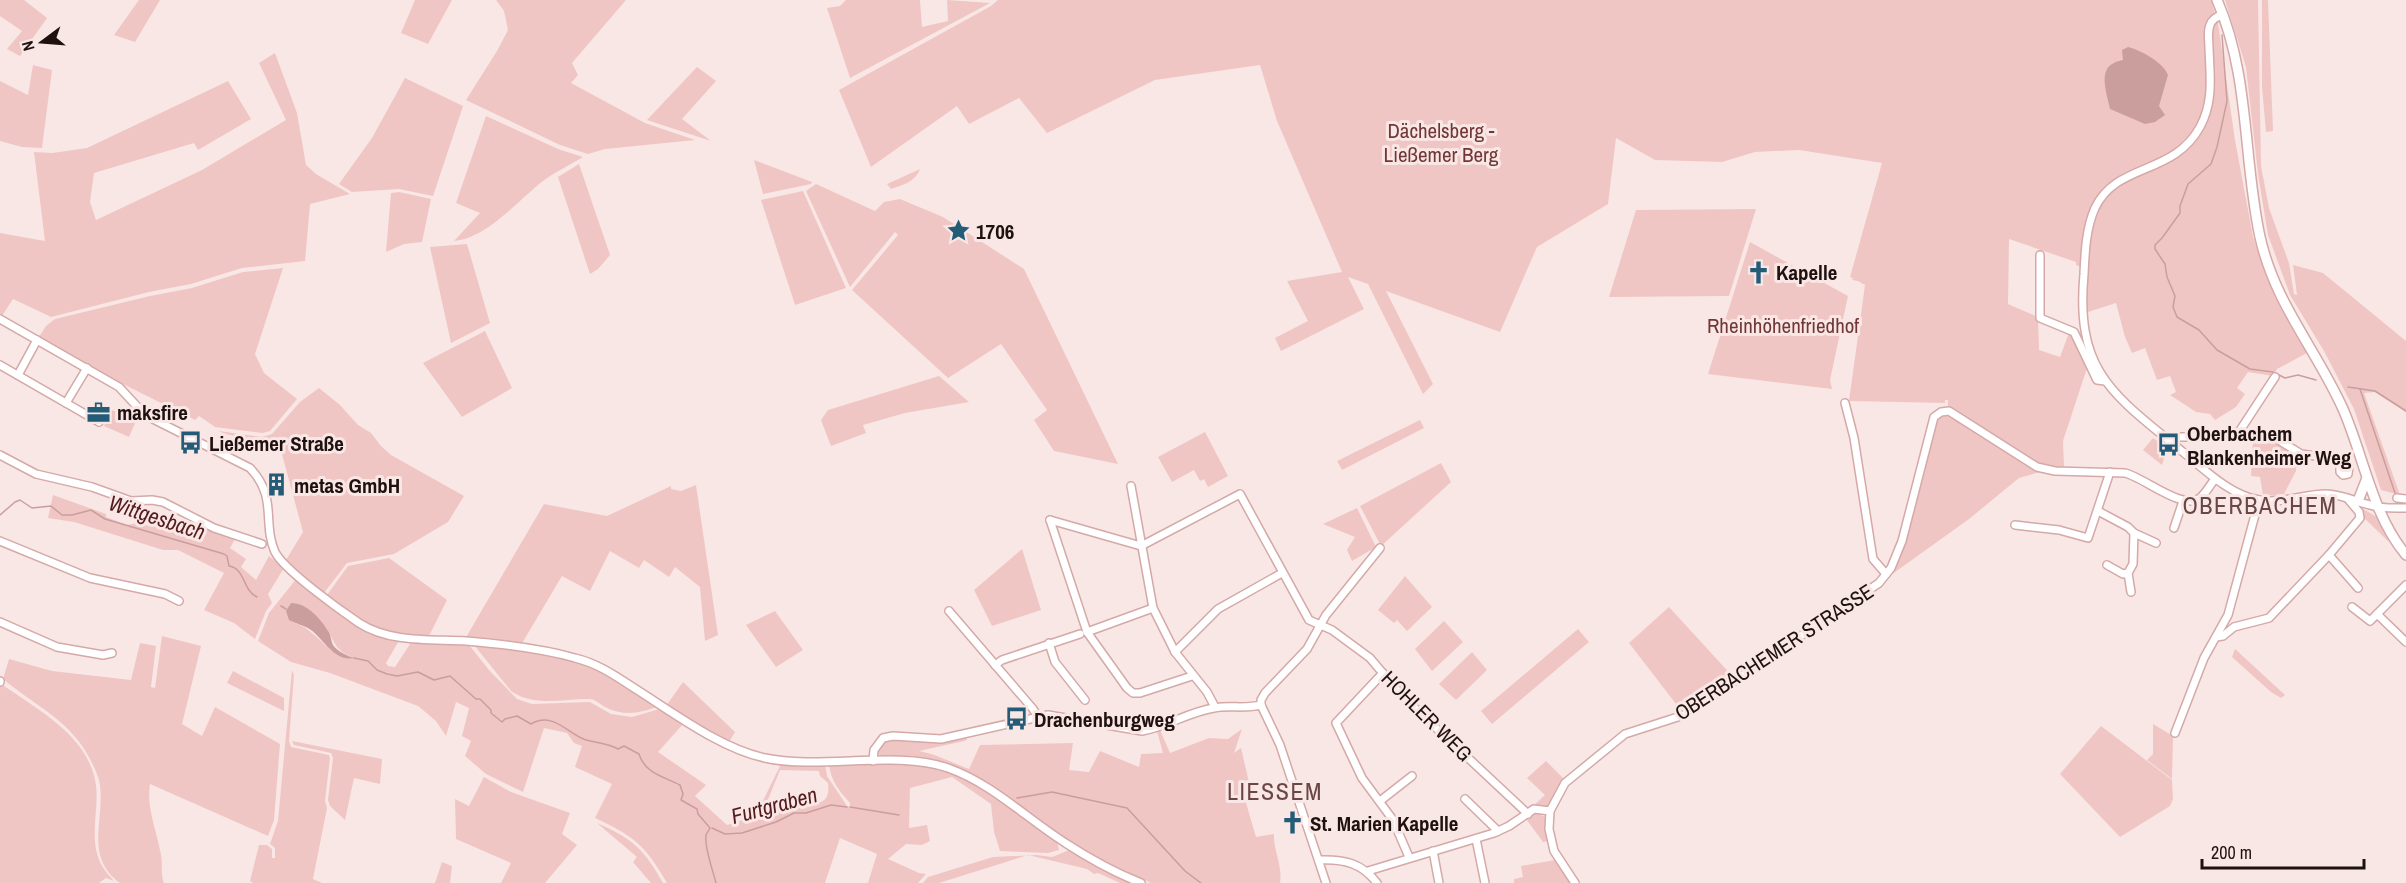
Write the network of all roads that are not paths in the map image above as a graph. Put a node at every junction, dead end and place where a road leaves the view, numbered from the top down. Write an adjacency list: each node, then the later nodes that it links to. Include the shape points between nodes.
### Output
1 (2217, 0): 2 (main road)
2 (2223, 15): 10 (street, via 2209,27 2211,91 2200,127 2172,157 2110,187 2091,218 2082,314 2091,353); 19 (main road, via 2237,65 2264,254 2281,298 2333,388)
3 (2040, 255): 10 (street, via 2040,318 2074,332 2097,380)
4 (0, 319): 5 (street)
5 (37, 340): 7 (street); 8 (street)
6 (0, 365): 8 (street)
7 (87, 368): 11 (street); 71 (street, via 119,387 144,415 242,463 254,473 267,500 272,541 279,559 346,614 375,631 577,658 605,670 708,734 753,754 778,760)
8 (18, 375): 11 (street)
9 (2275, 377): 14 (street)
10 (2105, 381): 15 (street, via 2125,405)
11 (66, 403): 13 (street)
12 (1845, 404): 44 (street, via 1873,560)
13 (99, 422)
14 (2237, 435): 15 (street, via 2178,436); 17 (street, via 2274,437 2301,454)
15 (2169, 441): 20 (street)
16 (0, 455): 36 (street, via 36,474 131,501 163,502 214,528)
17 (2340, 460)
18 (2110, 472): 26 (street, via 2134,476); 30 (street); 44 (street, via 2037,467 1949,411 1941,412 1934,417 1902,541)
19 (2367, 478): 27 (main road); 28 (main road)
20 (2215, 479): 25 (street); 26 (street, via 2199,499)
21 (1131, 486): 37 (street)
22 (2346, 497): 25 (street, via 2329,494); 27 (street); 39 (street, via 2361,515)
23 (2397, 498): 24 (street)
24 (2406, 499)
25 (2259, 500): 57 (street, via 2234,599)
26 (2183, 501): 32 (street)
27 (2358, 501): 28 (street)
28 (2379, 507): 29 (street); 40 (main road)
29 (2406, 508)
30 (2098, 511): 31 (street, via 2088,538); 33 (street)
31 (2015, 525)
32 (2174, 528)
33 (2134, 533): 35 (street); 43 (street, via 2133,564)
34 (0, 541): 48 (street, via 90,578 165,594)
35 (2156, 543)
36 (262, 544)
37 (1141, 546): 42 (street, via 1240,494); 50 (street); 56 (street, via 1050,520)
38 (1380, 548): 55 (street)
39 (2329, 555): 46 (street); 57 (street, via 2269,618 2234,627)
40 (2406, 555)
41 (2108, 565): 43 (street)
42 (1282, 573): 53 (street); 61 (street, via 1218,609)
43 (2128, 573): 47 (street)
44 (1887, 574): 75 (street, OBERBACHEMER STRASSE, via 1877,586 1684,715 1625,735 1565,783)
45 (2406, 585): 52 (street)
46 (2358, 588)
47 (2131, 592)
48 (178, 601)
49 (2352, 607): 52 (street, via 2370,621)
50 (1153, 608): 56 (street); 61 (street)
51 (949, 611): 63 (street)
52 (2377, 614): 59 (street)
53 (1308, 620): 55 (street, HOHLER WEG); 58 (street)
54 (0, 622): 62 (street, via 57,647 103,656)
55 (1322, 624): 58 (street); 64 (street, HOHLER WEG, via 1370,658)
56 (1084, 633): 60 (street); 65 (street, via 1133,693)
57 (2216, 637): 70 (street)
58 (1314, 639): 67 (street, via 1265,693)
59 (2406, 642)
60 (1049, 643): 63 (street); 66 (street, via 1055,662)
61 (1175, 652): 65 (street)
62 (112, 653)
63 (995, 665): 69 (street)
64 (1383, 673): 74 (street, via 1336,723 1362,778); 76 (street, HOHLER WEG, via 1403,698)
65 (1192, 676): 68 (street)
66 (1085, 700)
67 (1261, 705): 68 (street); 81 (street, via 1280,745)
68 (1215, 707): 69 (street, via 1142,731)
69 (1038, 717): 71 (street, via 941,739 883,738 874,750)
70 (2175, 733)
71 (873, 761): 83 (street, via 920,762 970,778 1067,844)
72 (1412, 776): 74 (street)
73 (1465, 799): 77 (street)
74 (1380, 801): 80 (street)
75 (1550, 811): 76 (street, via 1534,810); 88 (street, via 1552,843)
76 (1527, 814): 77 (street)
77 (1498, 831): 78 (street)
78 (1476, 839): 79 (street); 87 (street)
79 (1433, 851): 80 (street); 86 (street)
80 (1409, 857): 82 (street)
81 (1319, 860): 82 (street, via 1355,864); 84 (street)
82 (1368, 871): 85 (street)
83 (1142, 883)
84 (1326, 883)
85 (1377, 883)
86 (1439, 883)
87 (1485, 883)
88 (1575, 883)

